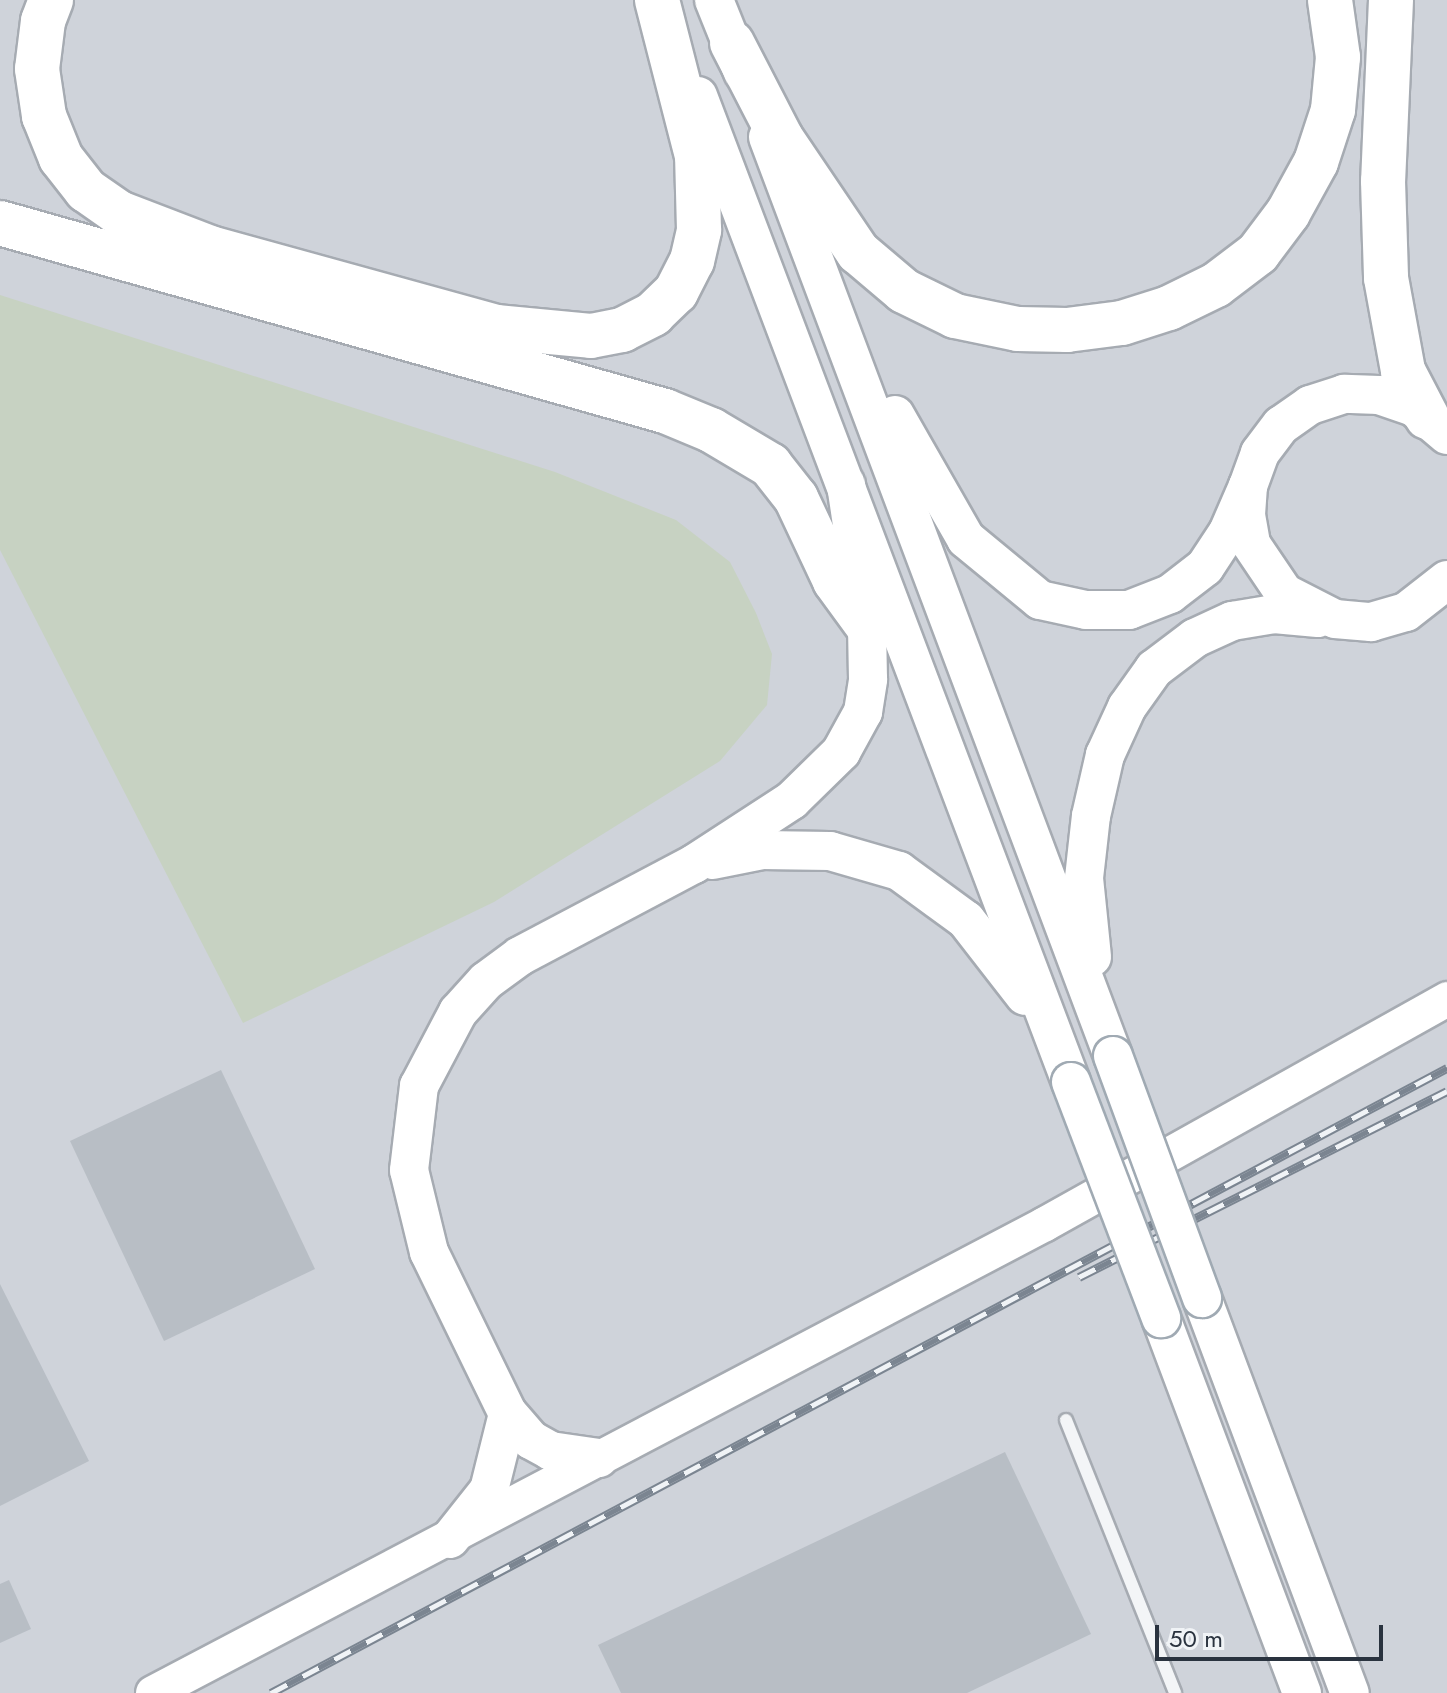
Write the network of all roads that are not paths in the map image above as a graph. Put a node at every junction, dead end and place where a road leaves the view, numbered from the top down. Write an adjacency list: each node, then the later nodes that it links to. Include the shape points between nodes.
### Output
1 (51, 0): 2 (highway, via 37,69 44,116 61,158 86,190 119,213 210,248 496,327 591,336 622,330 653,314 676,292 692,261 699,230 697,156)
2 (660, 0): 10 (main road)
3 (714, 0): 6 (main road)
4 (1330, 0): 6 (highway, via 1338,57 1333,110 1316,162 1258,253 1216,285 1169,308 1122,323 1067,330 1018,329 955,316 904,291 858,252 788,150)
5 (1391, 0): 9 (highway, via 1383,181 1386,278 1403,371)
6 (732, 43): 8 (main road)
7 (0, 223): 16 (highway, via 665,411 711,430 770,465 796,498 835,581)
8 (824, 283): 11 (main road, via 966,539 1040,600 1086,610 1129,610 1170,594 1205,567); 20 (main road)
9 (1437, 426): 11 (main road, via 1379,395 1344,394 1310,405 1281,425)
10 (846, 485): 16 (main road); 17 (main road)
11 (1248, 486): 15 (main road, via 1251,544 1265,570 1284,593)
12 (1447, 580): 14 (main road)
13 (1447, 605): 14 (street)
14 (1406, 612): 15 (main road, via 1371,622)
15 (1335, 619): 20 (main road, via 1274,614 1232,621 1195,638 1154,669 1127,707 1105,755 1086,862)
16 (867, 625): 17 (main road); 18 (main road, via 863,712 841,752 792,800)
17 (934, 717): 21 (main road)
18 (694, 864): 21 (main road, via 797,849 866,858 899,871 966,920 1007,969); 22 (main road, via 520,956 486,981 450,1024 419,1086 410,1156 415,1212 429,1252)
19 (1447, 999): 24 (street, via 1045,1224)
20 (1096, 1003): 29 (main road, bridge)
21 (1065, 1066): 28 (main road, bridge)
22 (508, 1414): 24 (main road, via 531,1440 551,1451); 25 (main road, via 489,1490)
23 (1066, 1420): 27 (lane)
24 (599, 1458): 25 (street)
25 (450, 1539): 26 (street)
26 (153, 1693)
27 (1175, 1693)
28 (1302, 1693)
29 (1350, 1693)

